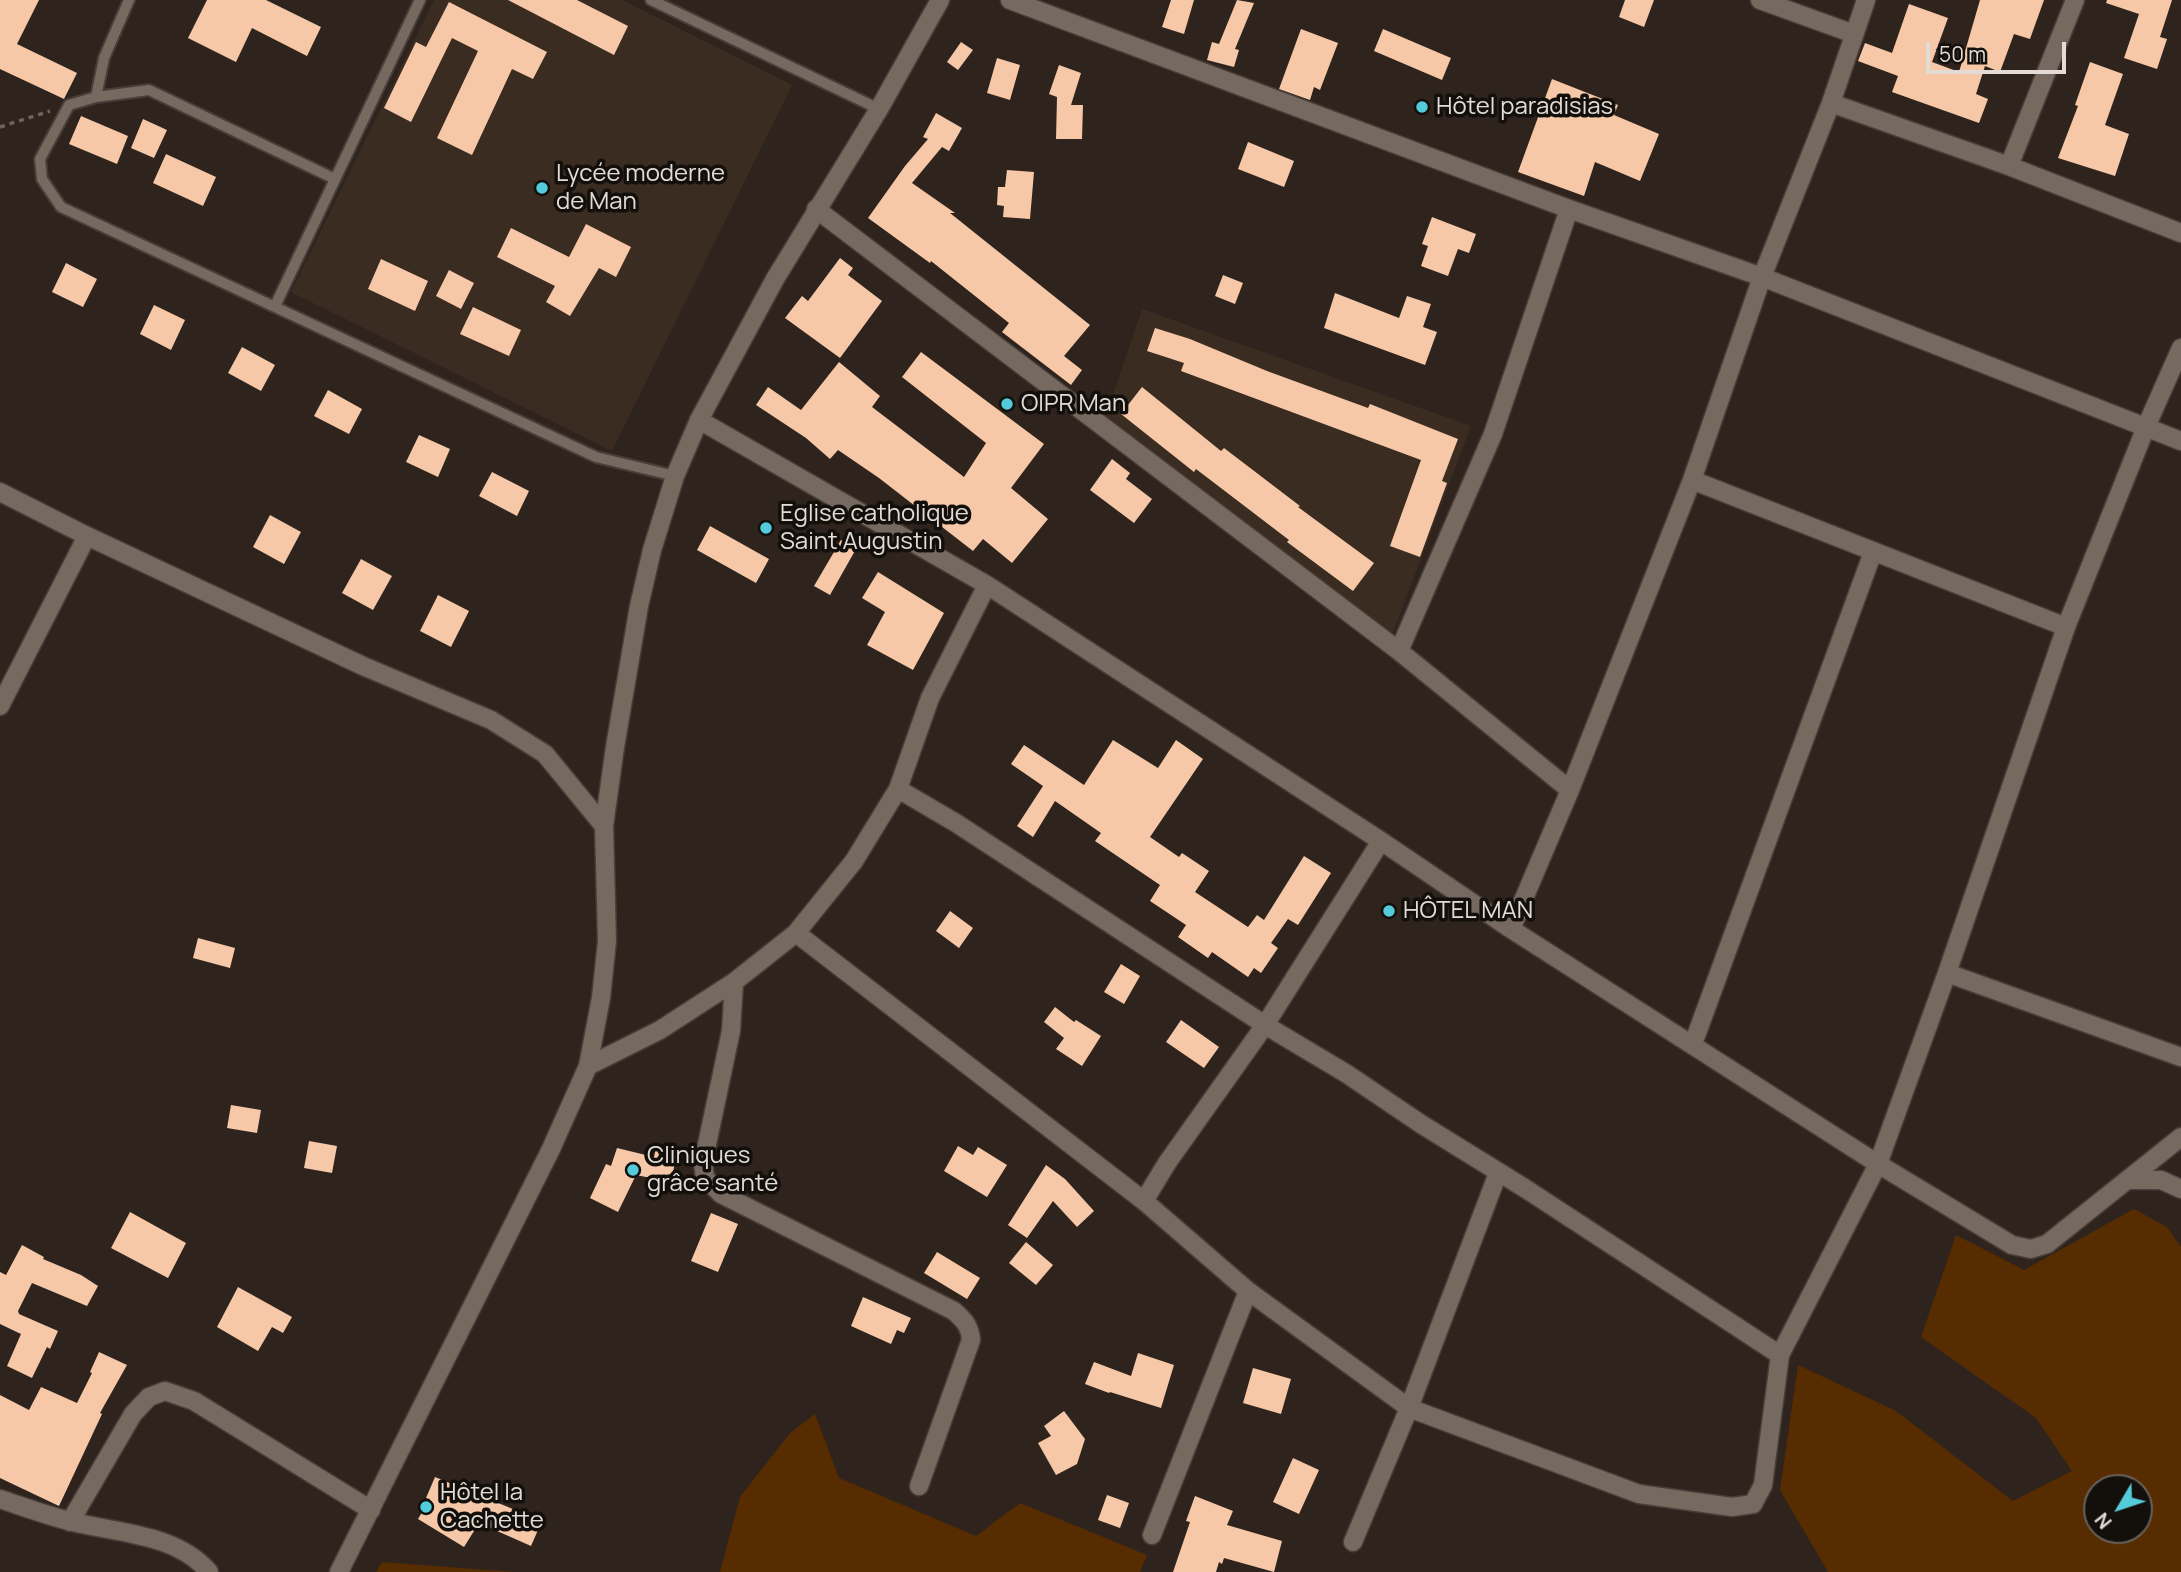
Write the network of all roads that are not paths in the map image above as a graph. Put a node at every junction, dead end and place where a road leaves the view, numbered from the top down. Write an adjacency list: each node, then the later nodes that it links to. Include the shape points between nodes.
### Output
1 (129, 0): 10 (lane, via 104,58)
2 (420, 0): 14 (lane)
3 (650, 0): 12 (lane)
4 (940, 0): 12 (street)
5 (1010, 0): 16 (street)
6 (1760, 0): 9 (street)
7 (1866, 0): 9 (street)
8 (2075, 0): 13 (street)
9 (1854, 34): 11 (street)
10 (96, 97): 14 (lane, via 149,90); 19 (lane, via 69,105 40,159 42,180 61,207)
11 (1830, 103): 13 (street); 18 (street)
12 (879, 109): 15 (street)
13 (2009, 166): 17 (street)
14 (335, 179): 19 (lane)
15 (817, 209): 21 (street); 31 (street)
16 (1569, 209): 18 (street); 31 (street, via 1493,434)
17 (2181, 233)
18 (1762, 276): 22 (street); 25 (street)
19 (275, 306): 24 (lane, via 596,457)
20 (2181, 348): 22 (street)
21 (699, 421): 24 (street); 29 (street)
22 (2147, 426): 23 (street); 30 (street)
23 (2181, 441)
24 (675, 476): 35 (street, via 639,606)
25 (1692, 480): 28 (street); 34 (street)
26 (0, 492): 27 (street)
27 (87, 536): 32 (street); 35 (street, via 363,666 491,720 545,754)
28 (1872, 552): 30 (street); 42 (street)
29 (987, 585): 33 (street, via 930,698); 36 (street)
30 (2066, 627): 39 (street)
31 (1399, 651): 34 (street)
32 (0, 706)
33 (898, 789): 38 (street, via 854,861); 41 (street)
34 (1570, 790): 37 (street)
35 (604, 826): 44 (street, via 607,942)
36 (1381, 841): 37 (street); 41 (street)
37 (1511, 929): 42 (street)
38 (796, 933): 40 (street); 50 (street)
39 (1947, 973): 43 (street); 46 (street)
40 (734, 982): 44 (street, via 660,1030); 54 (street, via 731,1031 703,1163 705,1178 721,1194 954,1311 970,1331 971,1340)
41 (1265, 1025): 47 (street); 50 (street)
42 (1693, 1044): 46 (street)
43 (2181, 1056)
44 (588, 1066): 56 (street)
45 (2181, 1137): 48 (street)
46 (1878, 1164): 48 (street, via 2012,1245 2031,1249 2047,1244); 52 (street)
47 (1498, 1173): 52 (street); 53 (street)
48 (2128, 1180): 49 (street, via 2161,1180)
49 (2181, 1189)
50 (1144, 1201): 51 (street)
51 (1248, 1291): 53 (street); 58 (street)
52 (1780, 1355): 53 (street, via 1763,1485 1753,1504 1732,1507 1639,1494)
53 (1409, 1408): 59 (street)
54 (919, 1486)
55 (0, 1499): 57 (street)
56 (371, 1510): 57 (street, via 194,1401 165,1391 149,1397 133,1414); 61 (street)
57 (70, 1522): 60 (street, via 158,1541 181,1550)
58 (1152, 1535)
59 (1353, 1542)
60 (209, 1572)
61 (339, 1572)

